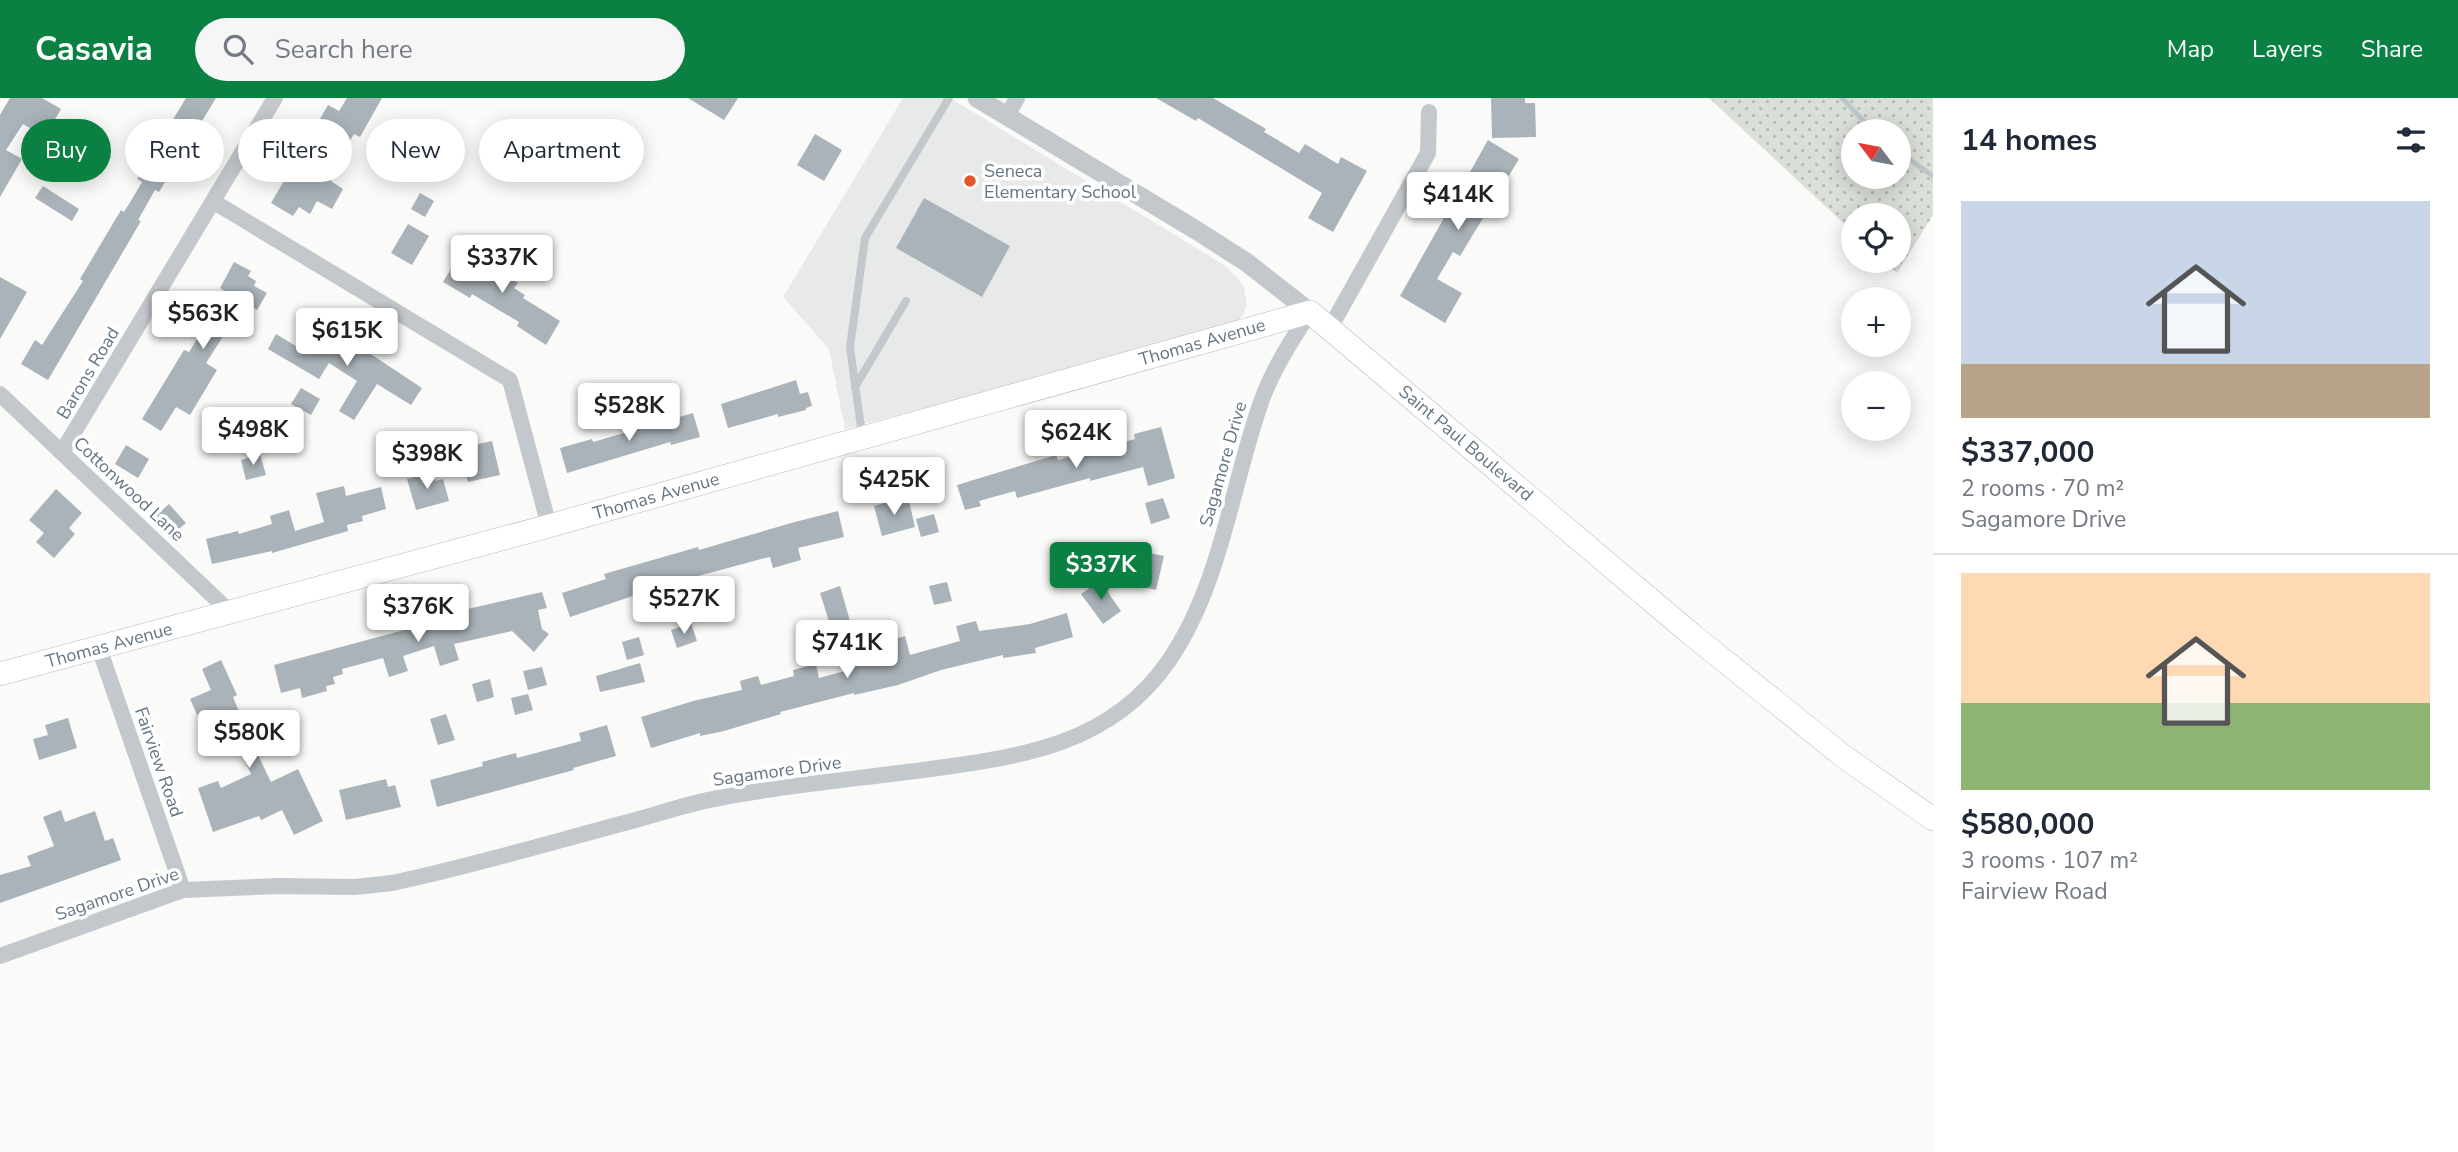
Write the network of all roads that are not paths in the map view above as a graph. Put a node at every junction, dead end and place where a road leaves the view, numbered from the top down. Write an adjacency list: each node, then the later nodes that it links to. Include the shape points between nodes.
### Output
1 (275, 98): 7 (street, Barons Road)
2 (949, 98): 11 (lane, via 865,238 849,347)
3 (977, 98): 6 (street, Saint Paul Boulevard)
4 (1017, 98): 6 (street)
5 (1429, 112): 10 (street, via 1428,153)
6 (1007, 116): 9 (street, Saint Paul Boulevard, via 1196,230)
7 (214, 202): 14 (street, Barons Road); 15 (street, via 510,380)
8 (906, 301): 11 (lane)
9 (1310, 312): 10 (main road, Saint Paul Boulevard); 13 (main road, Thomas Avenue); 20 (street, Sagamore Drive, via 1285,349 1261,403 1211,573 1187,630 1148,687 1119,713 1087,732 1058,745 997,760 718,798 393,883)
10 (1330, 328): 19 (main road, Saint Paul Boulevard, via 1723,660 1843,756)
11 (855, 387): 13 (lane)
12 (0, 394): 14 (street, Cottonwood Lane)
13 (863, 438): 15 (main road, Thomas Avenue)
14 (62, 452): 16 (street, Cottonwood Lane)
15 (549, 526): 16 (main road, Thomas Avenue)
16 (231, 613): 17 (main road, Thomas Avenue)
17 (99, 648): 18 (main road, Thomas Avenue); 20 (street, Fairview Road)
18 (0, 674)
19 (1933, 819)
20 (183, 890): 21 (street, Sagamore Drive)
21 (0, 956)

